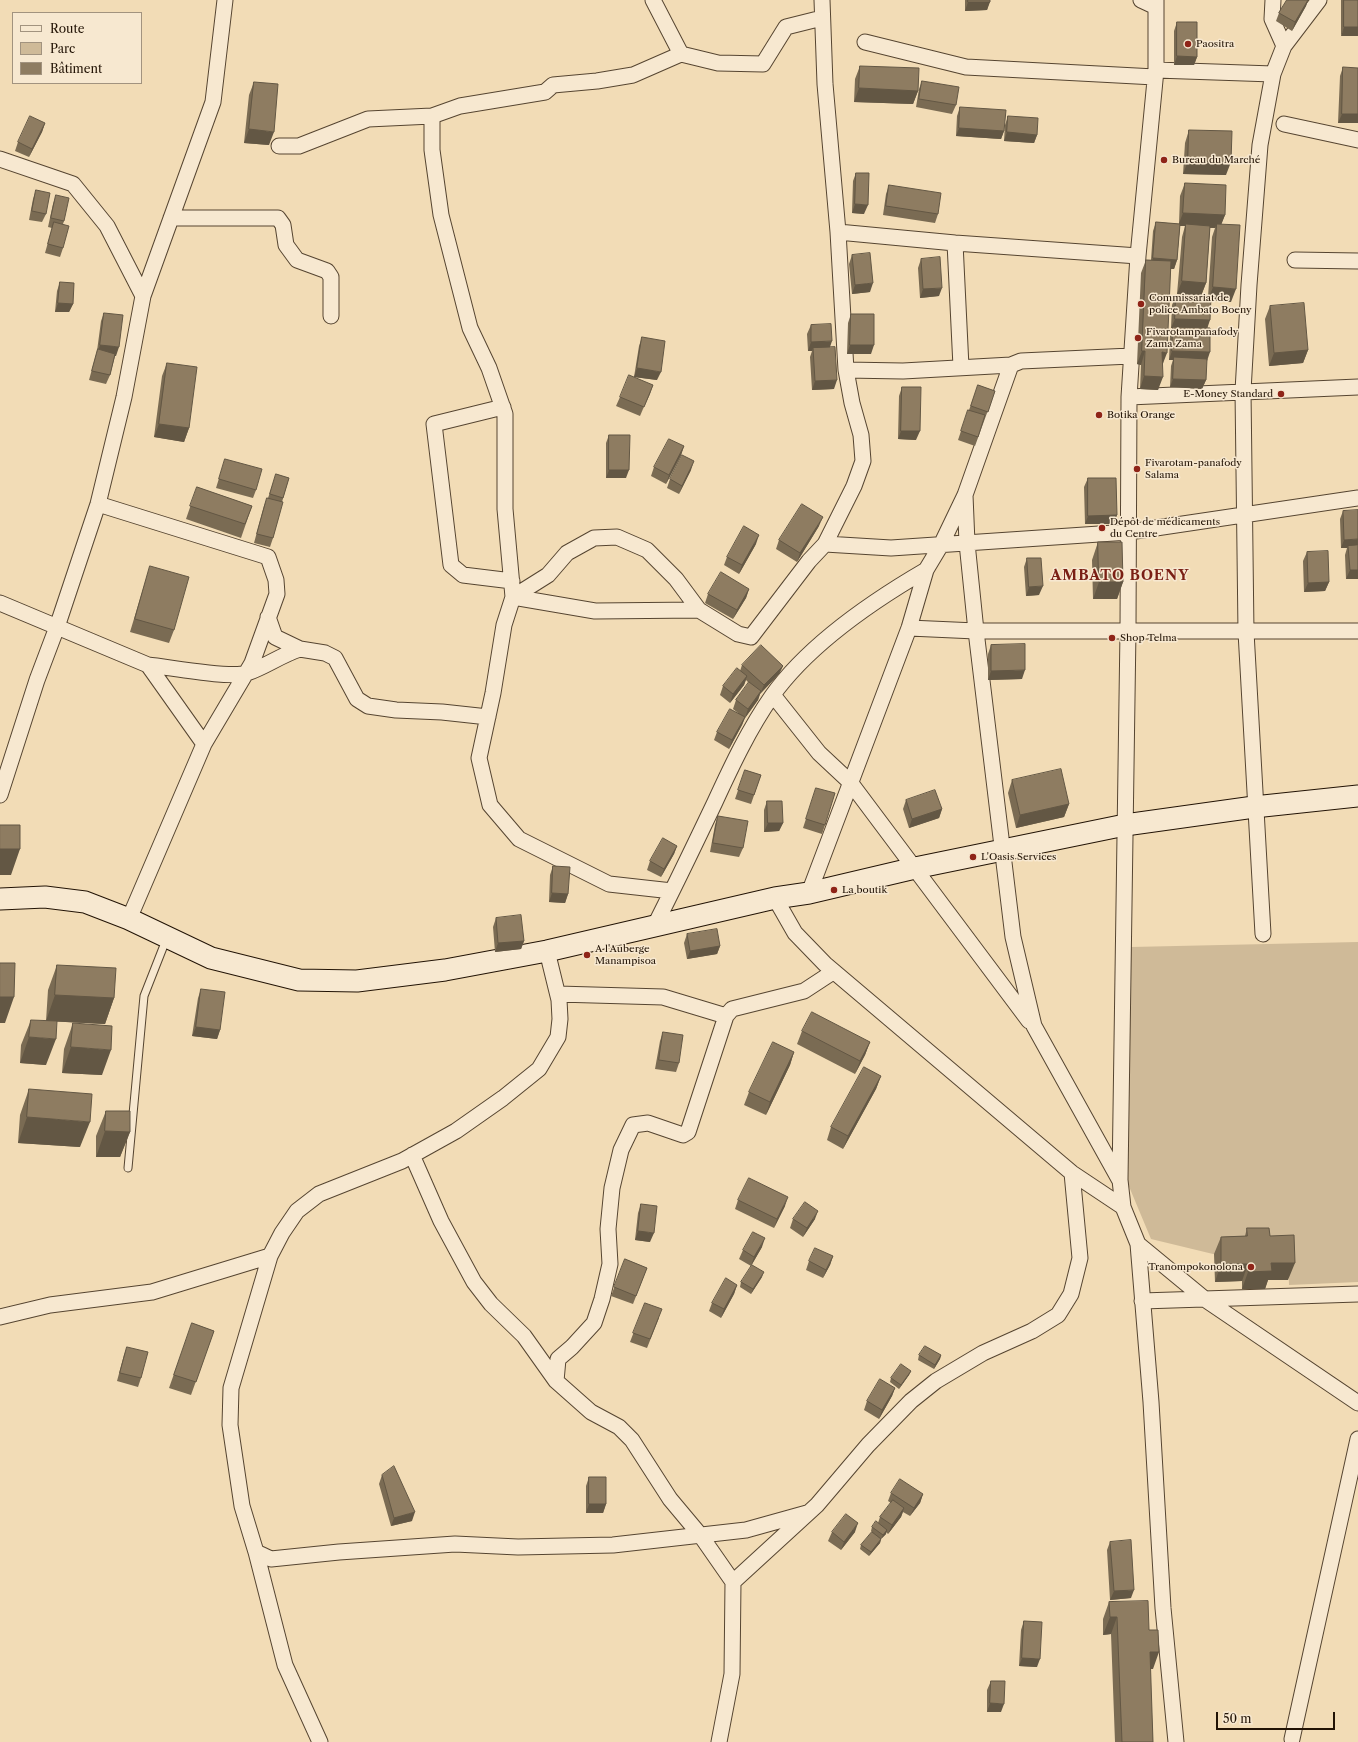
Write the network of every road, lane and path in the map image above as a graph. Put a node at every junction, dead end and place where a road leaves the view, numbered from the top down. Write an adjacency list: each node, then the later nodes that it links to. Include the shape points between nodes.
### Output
1 (225, 0): 19 (street, via 213,102)
2 (653, 0): 11 (street)
3 (822, 0): 8 (street)
4 (1141, 0): 7 (street)
5 (1273, 0): 10 (street, via 1272,19)
6 (1319, 0): 10 (street)
7 (1156, 2): 12 (street)
8 (822, 18): 11 (street, via 786,27 763,64 718,63); 20 (street)
9 (864, 42): 12 (street, via 966,67)
10 (1284, 46): 13 (street)
11 (681, 54): 14 (street, via 633,75 553,85 545,92 460,106)
12 (1155, 74): 13 (street); 22 (street)
13 (1273, 74): 32 (street, via 1260,145)
14 (432, 116): 17 (street, via 368,119 299,146); 34 (street, via 432,150 441,215 470,328 489,368)
15 (1284, 124): 16 (street)
16 (1358, 140)
17 (279, 146)
18 (0, 159): 25 (street, via 73,184 108,226)
19 (170, 218): 25 (street); 26 (street, via 278,218 283,225 286,245 297,260 327,271 331,277)
20 (838, 232): 21 (street); 30 (street)
21 (955, 243): 22 (street); 29 (street)
22 (1138, 256): 27 (street)
23 (1295, 260): 24 (street)
24 (1358, 261)
25 (143, 296): 37 (street, via 124,397)
26 (331, 316)
27 (1131, 356): 28 (street, via 1020,361); 33 (street)
28 (1011, 366): 29 (street); 35 (street)
29 (961, 367): 30 (street, via 903,371)
30 (846, 370): 41 (street, via 863,461 854,486)
31 (1358, 387): 32 (street)
32 (1244, 392): 33 (street); 38 (street)
33 (1130, 397): 39 (street)
34 (503, 407): 44 (street, via 505,509); 44 (street, via 434,424 451,564 463,575)
35 (965, 495): 40 (street); 42 (street)
36 (1358, 498): 38 (street)
37 (98, 504): 48 (street, via 268,557 276,580 277,594); 49 (street)
38 (1244, 515): 39 (street); 54 (street)
39 (1129, 532): 40 (street); 51 (street)
40 (967, 543): 42 (street); 52 (street)
41 (824, 544): 42 (street, via 891,548); 47 (street, via 751,637 738,634)
42 (941, 545): 43 (street)
43 (926, 570): 50 (street); 58 (street, via 884,594 824,641 798,665)
44 (512, 581): 45 (street)
45 (513, 597): 47 (street, via 595,611); 47 (street, via 548,575 567,553 594,538 617,538 647,550 676,579); 59 (street, via 504,626)
46 (0, 603): 49 (street)
47 (699, 610)
48 (268, 617): 55 (street, via 275,637); 57 (street, via 252,663)
49 (57, 627): 56 (street); 62 (street)
50 (909, 628): 52 (street); 61 (street)
51 (1128, 630): 52 (street); 54 (street); 65 (street)
52 (976, 631): 66 (street)
53 (1358, 631): 54 (street)
54 (1246, 632): 64 (street)
55 (300, 649): 57 (street, via 286,653); 59 (street, via 325,653 335,658 357,699 368,706)
56 (148, 665): 57 (street); 60 (street)
57 (245, 674): 60 (street)
58 (773, 695): 61 (street, via 819,753); 68 (street, via 742,743)
59 (488, 717): 68 (street, via 479,758 490,805 520,839 609,884)
60 (204, 744): 72 (street)
61 (850, 782): 67 (street); 69 (street)
62 (0, 795)
63 (1358, 796): 64 (street)
64 (1254, 807): 65 (street); 74 (street)
65 (1125, 825): 66 (street); 84 (street)
66 (1003, 850): 67 (street); 80 (street, via 1013,937)
67 (915, 868): 69 (street); 80 (street)
68 (672, 891): 73 (street)
69 (809, 892): 70 (street)
70 (775, 898): 73 (street); 77 (street, via 795,933)
71 (0, 899): 72 (street, via 45,897 85,902)
72 (129, 919): 75 (street)
73 (654, 927): 76 (street)
74 (1263, 934)
75 (168, 936): 76 (street, via 211,958 299,980 379,978 444,970); 82 (lane, via 144,996)
76 (547, 950): 78 (street)
77 (833, 972): 79 (street, via 804,991 732,1009); 83 (street)
78 (558, 994): 79 (street, via 662,997); 81 (street, via 558,1036 539,1069 456,1131)
79 (726, 1016): 92 (street, via 688,1132 682,1134 648,1123 633,1125 620,1150 612,1188 608,1229 610,1264 602,1298 594,1323 558,1359)
80 (1034, 1026): 84 (street)
81 (412, 1155): 87 (street, via 319,1194 297,1211); 92 (street, via 441,1221 474,1282 491,1304 524,1336)
82 (128, 1168)
83 (1072, 1173): 85 (street); 96 (street, via 1080,1258 1071,1294 1058,1315 1032,1331 983,1354 936,1381 917,1396 868,1445 836,1485)
84 (1120, 1180): 85 (street)
85 (1122, 1207): 86 (street)
86 (1138, 1244): 89 (street); 90 (street)
87 (270, 1256): 91 (street, via 152,1292 50,1306); 98 (street, via 231,1388 230,1425 242,1506)
88 (1358, 1294): 89 (street)
89 (1206, 1300): 90 (street); 93 (street)
90 (1142, 1301): 103 (street, via 1151,1402 1163,1608)
91 (0, 1317)
92 (556, 1381): 97 (street, via 591,1412 619,1427 632,1440 670,1499)
93 (1358, 1403)
94 (1358, 1439): 95 (street)
95 (1353, 1483): 100 (street)
96 (808, 1513): 97 (street, via 746,1530); 99 (street)
97 (701, 1536): 98 (street, via 613,1545 518,1547 455,1544 270,1559); 99 (street)
98 (256, 1552): 101 (street, via 285,1665)
99 (733, 1582): 102 (street, via 732,1674)
100 (1292, 1739)
101 (320, 1742)
102 (719, 1742)
103 (1176, 1742)

